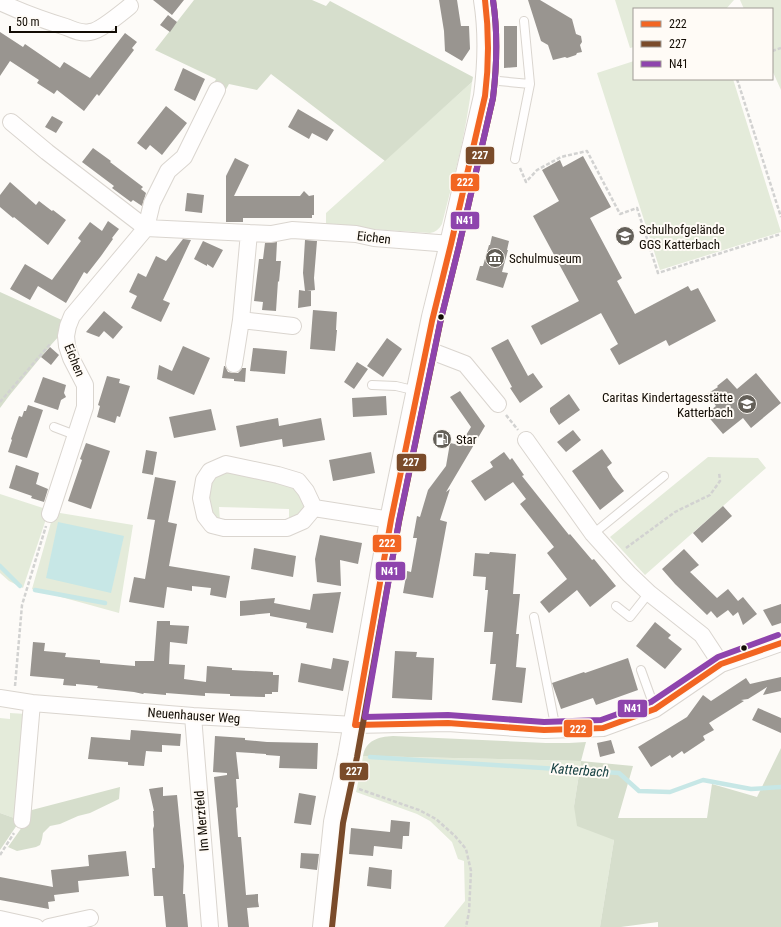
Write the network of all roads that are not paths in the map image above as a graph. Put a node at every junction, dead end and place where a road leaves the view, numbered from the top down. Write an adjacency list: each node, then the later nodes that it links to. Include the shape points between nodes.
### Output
1 (485, 0): 5 (main road)
2 (0, 2): 3 (street, via 51,23 89,33)
3 (130, 6)
4 (524, 21): 6 (lane)
5 (487, 80): 6 (lane); 12 (main road)
6 (530, 84): 9 (lane)
7 (217, 90): 10 (street, Eichen, via 184,157 168,171 152,203)
8 (11, 122): 10 (street)
9 (516, 159)
10 (146, 228): 11 (street, Eichen); 21 (street, Eichen, via 72,316 68,326 66,336 71,358 86,385 85,407)
11 (249, 233): 12 (street, Eichen, via 270,234 292,230); 13 (street)
12 (451, 244): 15 (main road)
13 (241, 320): 14 (street); 16 (street)
14 (293, 326)
15 (426, 349): 18 (main road); 19 (street, via 465,364)
16 (234, 364)
17 (372, 385): 18 (lane, via 396,386)
18 (418, 391): 26 (main road)
19 (498, 404)
20 (54, 427): 21 (lane)
21 (75, 435): 25 (street, Eichen)
22 (526, 440): 27 (street)
23 (664, 476): 27 (lane)
24 (314, 508): 24 (street, via 298,481 278,475 226,464 210,471 204,480 201,498 204,516 212,525 224,528 287,528 303,521); 26 (street)
25 (50, 514)
26 (391, 520): 38 (main road)
27 (593, 534): 28 (street)
28 (649, 594): 29 (lane, via 630,617); 32 (street, via 702,635)
29 (616, 606)
30 (534, 617): 39 (lane)
31 (781, 642): 32 (street, Neuenhauser Weg)
32 (721, 664): 36 (street, Neuenhauser Weg)
33 (641, 670): 36 (lane)
34 (7, 699): 35 (street, Neuenhauser Weg)
35 (32, 703): 37 (street, Neuenhauser Weg); 40 (street)
36 (655, 708): 39 (street, Neuenhauser Weg, via 602,728)
37 (193, 716): 38 (street, Neuenhauser Weg); 45 (street, Im Merzfeld)
38 (355, 725): 39 (street, Neuenhauser Weg, via 448,723); 46 (main road, via 335,822)
39 (556, 730)
40 (22, 820)
41 (90, 918): 44 (street)
42 (0, 919): 43 (street)
43 (36, 927)
44 (49, 927)
45 (210, 927)
46 (324, 927)

